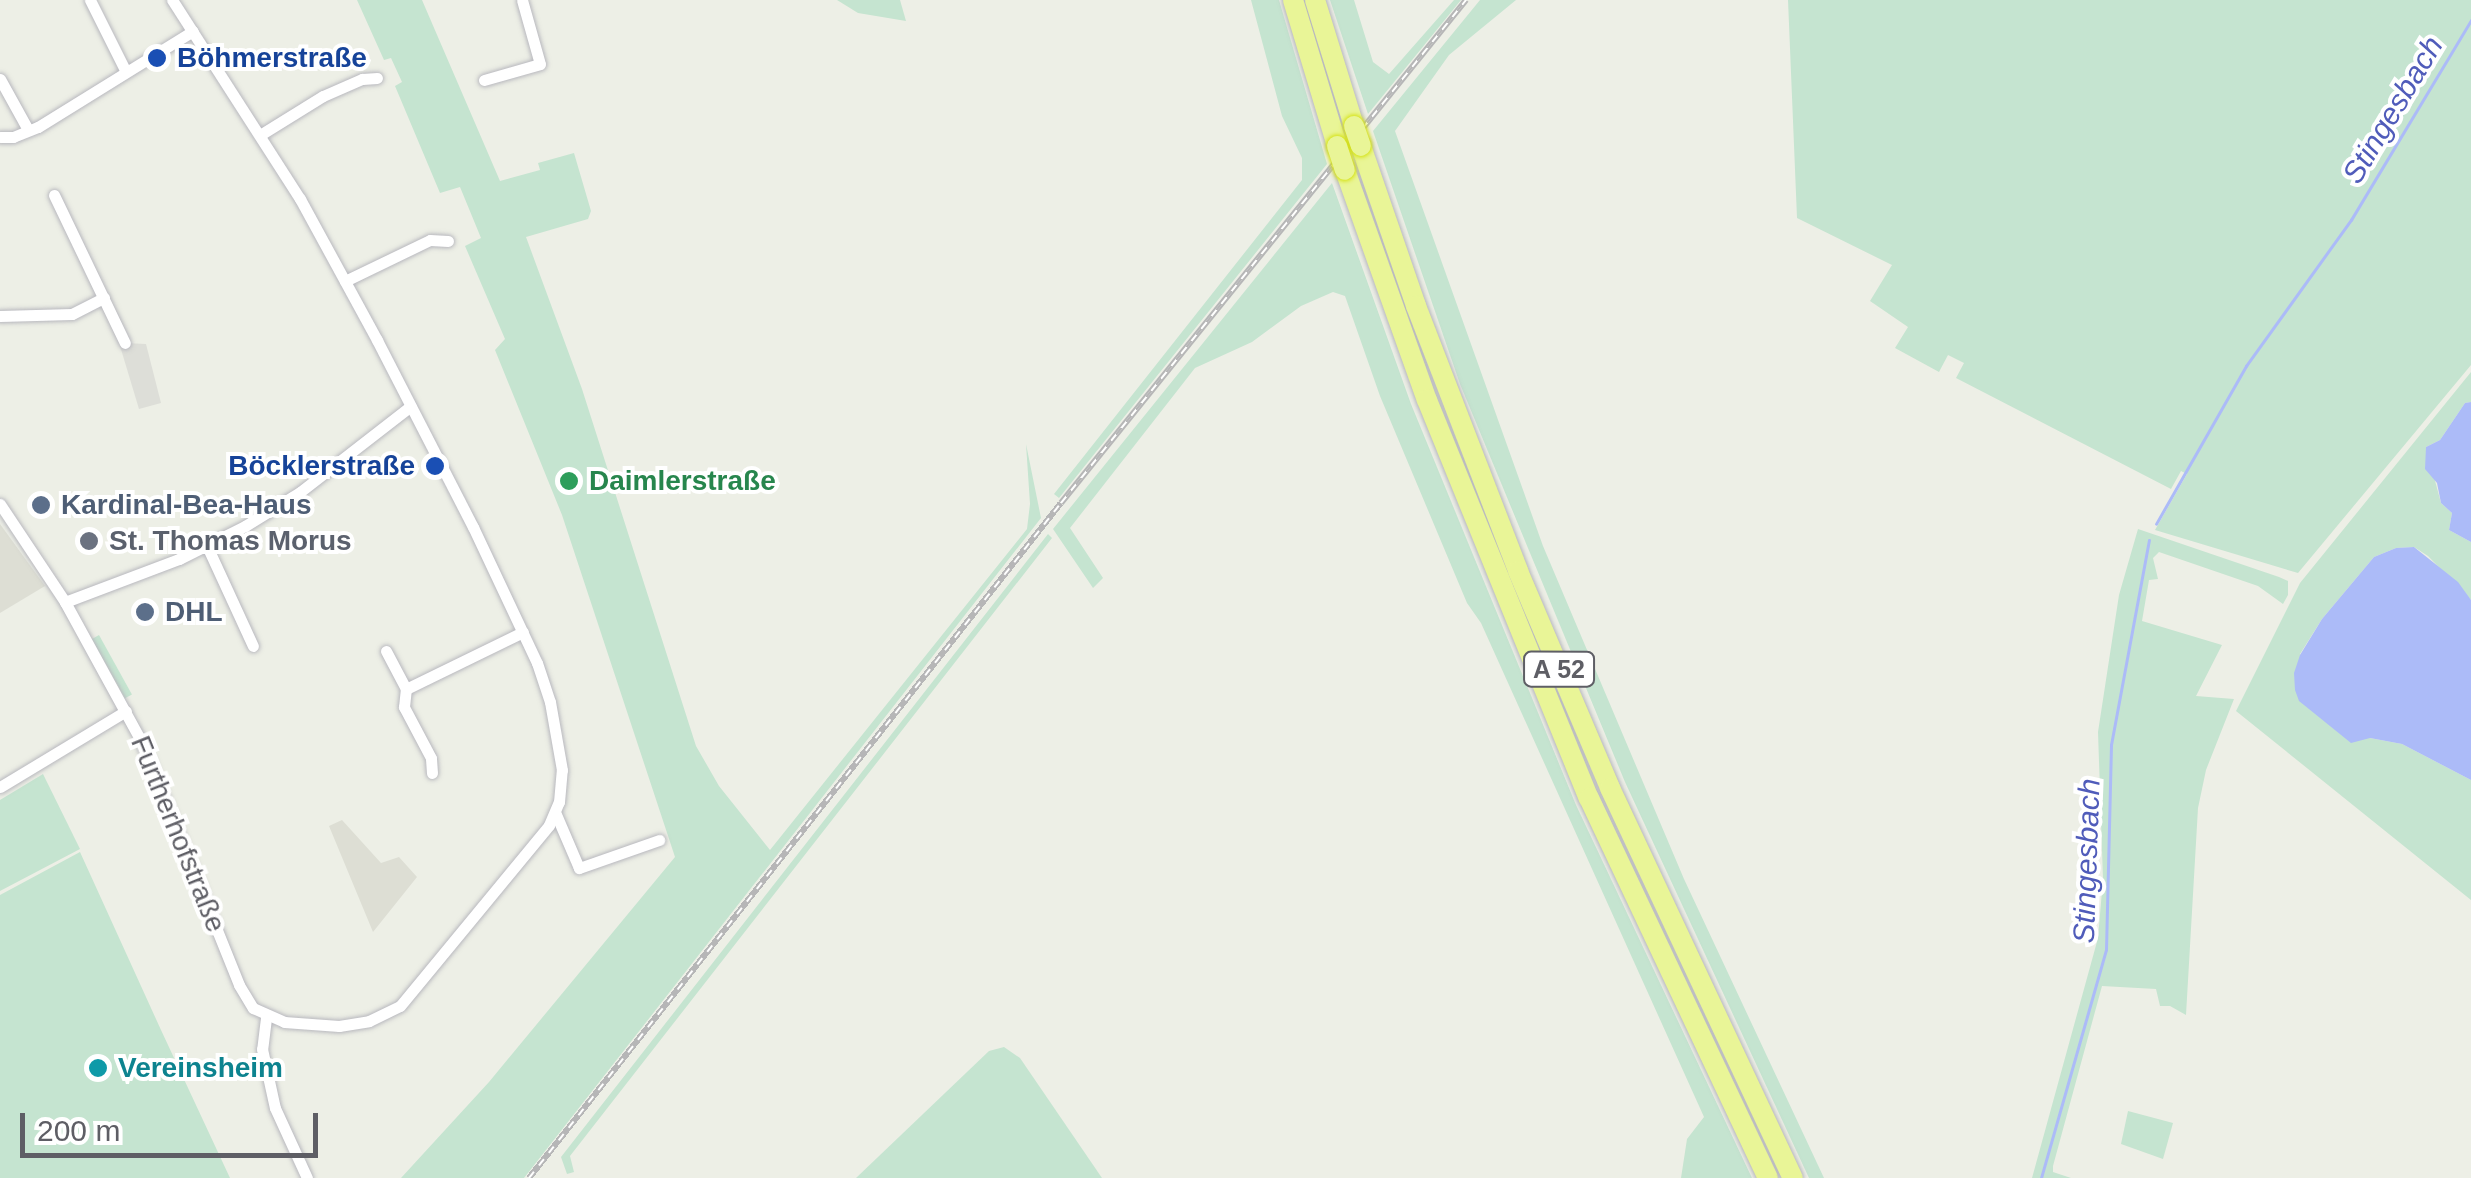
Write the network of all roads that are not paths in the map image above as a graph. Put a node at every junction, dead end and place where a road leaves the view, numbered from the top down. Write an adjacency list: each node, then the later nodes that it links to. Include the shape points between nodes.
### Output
1 (90, 0): 7 (street)
2 (522, 0): 10 (street, via 540,64)
3 (1294, 0): 35 (highway, A 52, bridge, via 1345,170 1434,418 1589,798)
4 (1316, 0): 36 (highway, A 52, via 1416,306 1518,571 1610,788)
5 (178, 2): 6 (street)
6 (192, 31): 7 (street); 12 (street)
7 (126, 72): 11 (street)
8 (0, 78): 11 (street)
9 (377, 78): 12 (street, via 322,96)
10 (484, 80)
11 (27, 128): 13 (street)
12 (260, 135): 16 (street)
13 (0, 137)
14 (54, 195): 17 (street)
15 (448, 241): 16 (street, via 430,240)
16 (345, 282): 20 (street)
17 (104, 298): 18 (street, via 72,314); 19 (street)
18 (0, 316)
19 (125, 343)
20 (411, 406): 22 (street, via 300,492); 24 (street)
21 (0, 504): 23 (street, Furtherhofstraße)
22 (207, 546): 23 (street); 25 (street)
23 (66, 602): 28 (street, Furtherhofstraße)
24 (523, 632): 27 (street); 31 (street, via 558,742)
25 (253, 646)
26 (386, 651): 27 (street)
27 (406, 689): 29 (street, via 404,707)
28 (126, 711): 30 (street); 33 (street, Furtherhofstraße, via 239,985)
29 (432, 773)
30 (0, 787)
31 (555, 812): 32 (street, via 578,868); 33 (street, via 533,848 400,1006 339,1026)
32 (658, 840)
33 (266, 1018): 34 (street, via 262,1049 276,1108)
34 (307, 1178)
35 (1768, 1178)
36 (1792, 1178)

